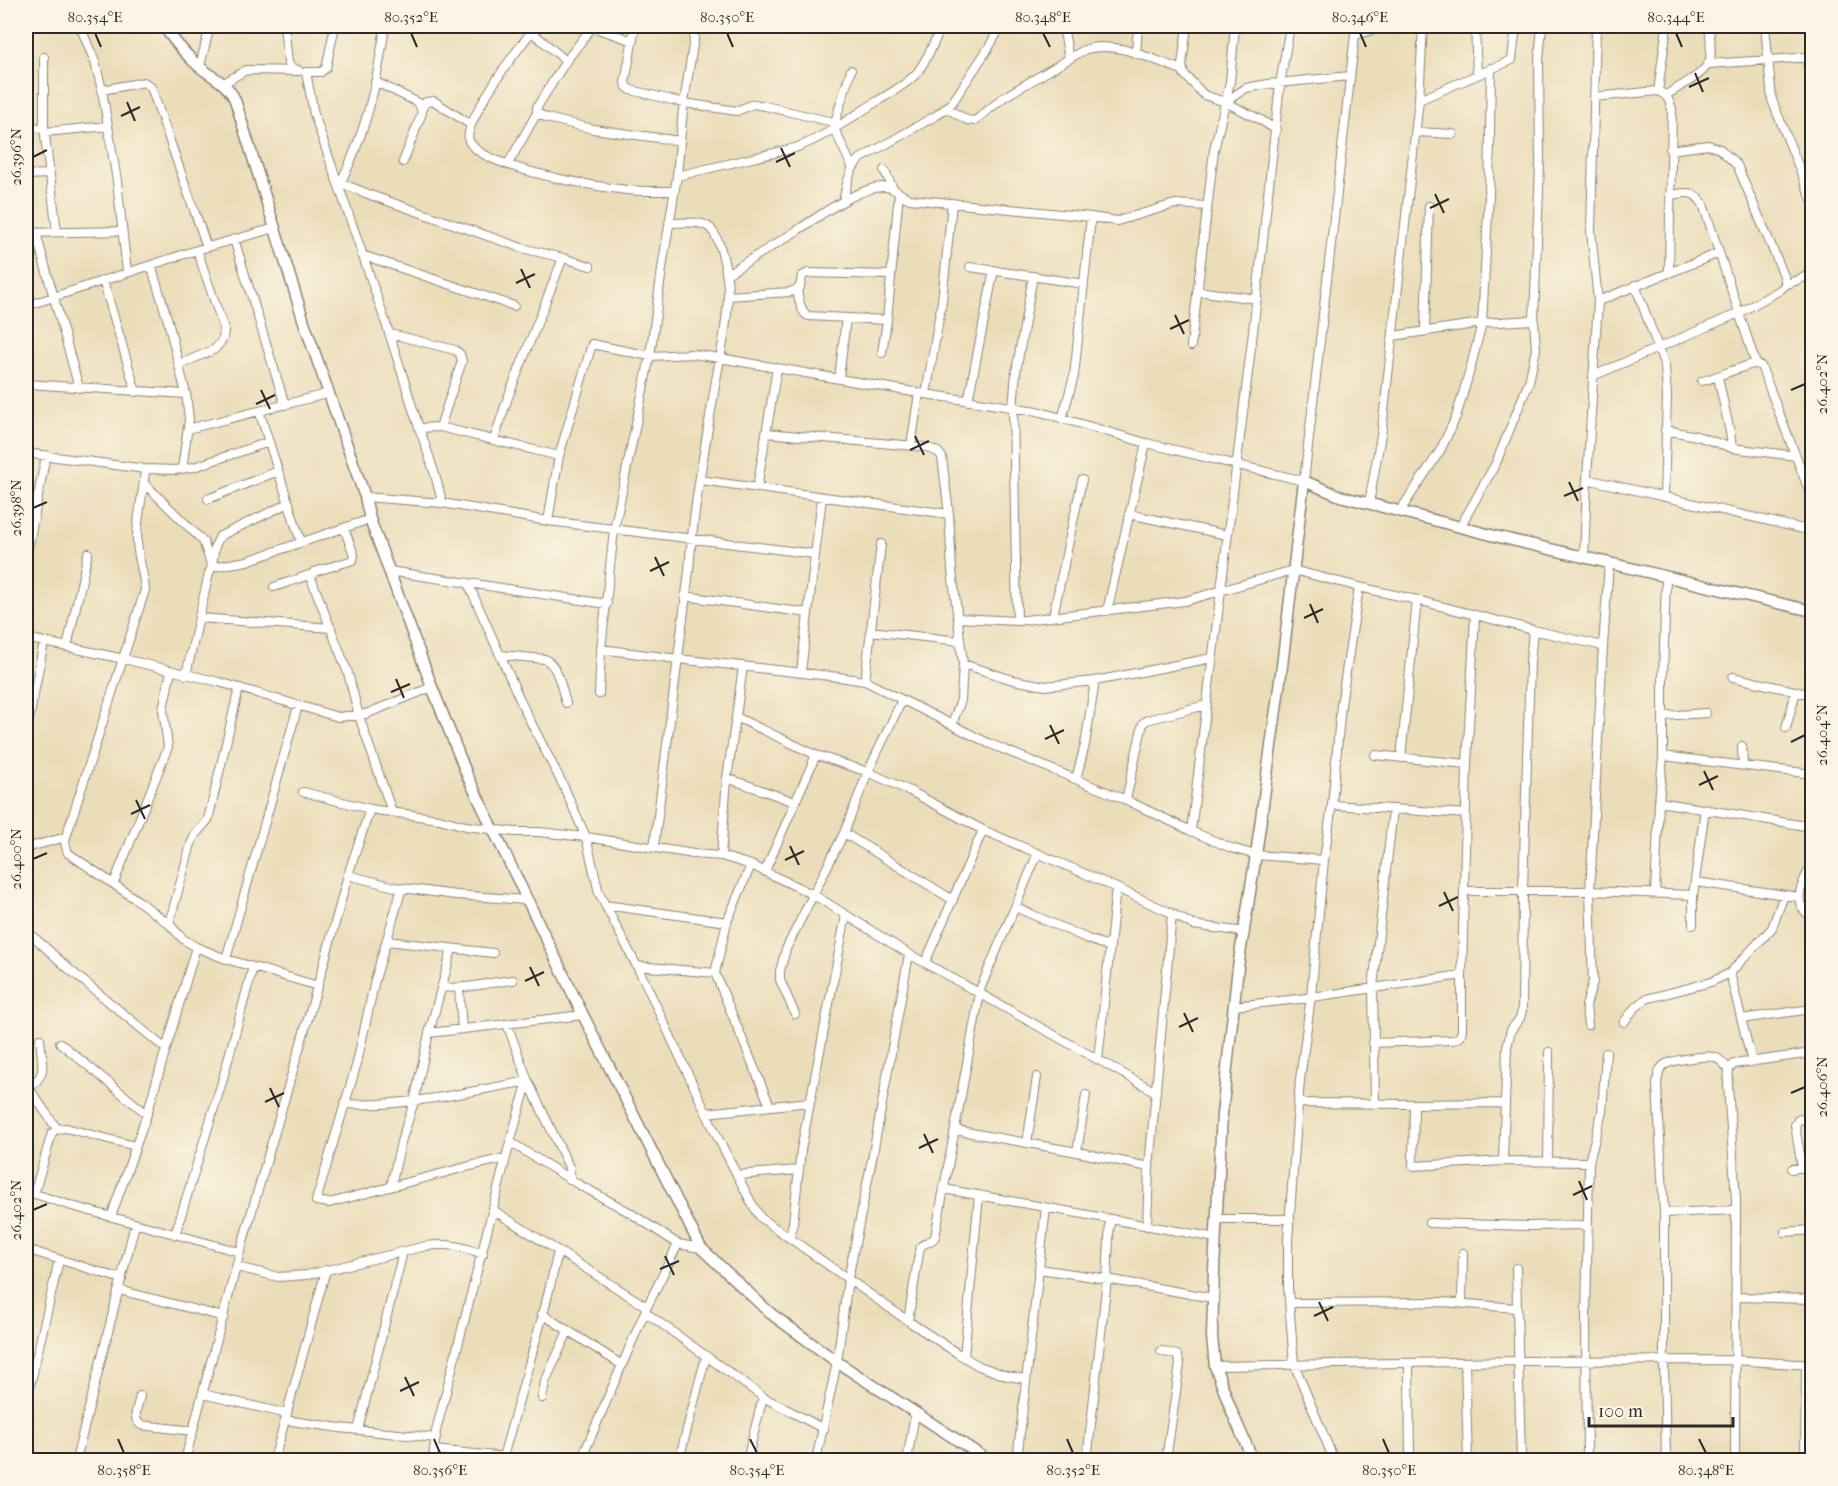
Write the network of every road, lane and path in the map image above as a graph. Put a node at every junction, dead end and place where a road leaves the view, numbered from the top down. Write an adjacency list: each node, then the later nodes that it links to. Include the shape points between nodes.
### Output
1 (80, 26): 48 (street)
2 (164, 26): 36 (street)
3 (210, 26): 36 (street)
4 (284, 26): 38 (street, via 288,62)
5 (335, 26): 47 (street, via 326,68 306,72)
6 (385, 26): 44 (street)
7 (593, 26): 28 (street); 34 (street)
8 (635, 26): 28 (street)
9 (696, 26): 53 (street)
10 (942, 26): 58 (street, via 914,76)
11 (1001, 26): 55 (street)
12 (1060, 26): 32 (street)
13 (1138, 26): 29 (street)
14 (1187, 26): 40 (street)
15 (1235, 26): 52 (street)
16 (1290, 26): 46 (street)
17 (1388, 26): 27 (street)
18 (1423, 26): 51 (street)
19 (1475, 26): 42 (street)
20 (1516, 26): 37 (street, via 1512,60)
21 (1542, 26): 122 (street)
22 (1596, 26): 50 (street)
23 (1668, 26): 49 (street)
24 (1709, 26): 35 (street)
25 (1766, 26): 33 (street)
26 (535, 29): 34 (street); 57 (street, via 501,71)
27 (1355, 30): 43 (street)
28 (633, 41): 53 (street, via 627,87)
29 (1136, 54): 32 (street, via 1112,46 1092,47); 40 (street)
30 (44, 57): 61 (street)
31 (1808, 57): 33 (street); 41 (street)
32 (1069, 59): 55 (street, via 1004,97 975,121)
33 (1768, 59): 35 (street); 75 (street, via 1772,100)
34 (566, 61): 56 (street)
35 (1708, 64): 49 (street, via 1703,71)
36 (200, 66): 45 (street)
37 (1491, 68): 42 (street); 123 (street)
38 (298, 70): 45 (street, via 246,70); 47 (street)
39 (851, 70): 58 (street)
40 (1182, 70): 52 (street, via 1204,95)
41 (1812, 72)
42 (1477, 75): 51 (street)
43 (1350, 76): 46 (street); 171 (street)
44 (376, 82): 54 (street); 74 (street, via 356,153)
45 (224, 83): 86 (street, via 235,100)
46 (1280, 84): 52 (street, via 1246,88); 62 (street)
47 (308, 86): 74 (street)
48 (102, 90): 59 (street); 92 (street, via 144,82 151,87)
49 (1662, 93): 50 (street); 66 (street, via 1672,109)
50 (1594, 97): 116 (street, via 1591,231)
51 (1419, 100): 63 (street)
52 (1225, 102): 62 (street); 82 (street)
53 (684, 103): 58 (street, via 737,111 753,104); 65 (street)
54 (422, 108): 57 (street, via 426,102 434,102); 67 (street)
55 (946, 108): 69 (street)
56 (537, 113): 65 (street, via 593,129); 68 (street)
57 (471, 125): 68 (street, via 468,135 472,146)
58 (837, 125): 69 (street); 73 (street, via 795,148)
59 (108, 126): 61 (street); 87 (street)
60 (26, 127): 61 (street)
61 (44, 130): 71 (street)
62 (1276, 130): 115 (street)
63 (1416, 132): 64 (street); 126 (street)
64 (1453, 134)
65 (680, 141): 73 (street)
66 (1671, 150): 78 (street); 110 (street, via 1714,146 1737,165)
67 (403, 162)
68 (508, 164): 76 (street, via 550,177 621,190)
69 (852, 167): 80 (street)
70 (884, 170): 77 (street)
71 (50, 174): 72 (street); 88 (street)
72 (26, 175)
73 (677, 176): 76 (street)
74 (340, 185): 95 (street); 96 (street, via 522,248)
75 (1810, 187): 79 (street)
76 (674, 191): 85 (street)
77 (896, 191): 80 (street, via 885,186); 81 (street, via 910,199); 105 (street)
78 (1670, 195): 94 (street, via 1697,196); 101 (street)
79 (1812, 200)
80 (843, 201): 103 (street)
81 (952, 203): 84 (street); 144 (street, via 942,301)
82 (1206, 206): 84 (street, via 1175,204 1118,221); 112 (street)
83 (1429, 206): 124 (street)
84 (1091, 217): 108 (street)
85 (669, 223): 103 (street, via 702,224 709,228); 130 (street)
86 (275, 228): 91 (street); 142 (street)
87 (122, 231): 88 (street); 102 (street)
88 (57, 232): 90 (street)
89 (26, 233): 90 (street)
90 (36, 233): 113 (street)
91 (234, 239): 92 (street); 146 (street)
92 (207, 247): 93 (street)
93 (197, 250): 97 (street); 133 (street, via 224,329 223,339 215,349)
94 (1719, 253): 101 (street); 119 (street)
95 (362, 255): 118 (street); 125 (street)
96 (563, 258): 98 (street); 155 (street)
97 (151, 265): 102 (street); 133 (street)
98 (590, 266)
99 (970, 267): 100 (street)
100 (994, 270): 106 (street); 145 (street)
101 (1669, 271): 109 (street)
102 (127, 272): 107 (street)
103 (727, 274): 114 (street)
104 (1812, 274): 110 (street)
105 (891, 275): 111 (street, via 808,273 802,276); 121 (street)
106 (1033, 276): 108 (street); 147 (street)
107 (103, 280): 113 (street); 141 (street)
108 (1084, 284): 149 (street, via 1074,376)
109 (1635, 285): 116 (street); 128 (street)
110 (1785, 285): 119 (street)
111 (797, 290): 114 (street); 120 (street, via 808,316)
112 (1197, 291): 115 (street); 127 (street)
113 (54, 296): 117 (street); 140 (street)
114 (728, 296): 131 (street)
115 (1257, 298): 164 (street)
116 (1598, 301): 135 (street)
117 (26, 306)
118 (514, 306)
119 (1738, 313): 128 (street); 132 (street)
120 (846, 318): 121 (street); 137 (street)
121 (887, 320): 129 (street)
122 (1534, 320): 123 (street); 187 (street, via 1536,349 1529,382 1496,463)
123 (1482, 323): 124 (street); 182 (street, via 1456,417 1440,451)
124 (1425, 330): 126 (street)
125 (390, 334): 150 (street); 151 (street, via 460,354 462,361)
126 (1393, 336): 181 (street)
127 (1191, 346)
128 (1658, 348): 135 (street); 153 (street, via 1665,366)
129 (882, 353)
130 (650, 356): 131 (street, via 692,354); 162 (street, via 592,344); 189 (street)
131 (720, 358): 134 (street); 169 (street)
132 (1756, 364): 136 (street); 163 (street, via 1761,366)
133 (179, 365): 143 (street)
134 (777, 368): 137 (street); 154 (street)
135 (1593, 376): 168 (street)
136 (1718, 377): 138 (street); 159 (street)
137 (839, 379): 144 (street)
138 (1702, 381)
139 (26, 384): 140 (street)
140 (79, 388): 141 (street)
141 (136, 392): 143 (street)
142 (330, 393): 146 (street); 174 (street)
143 (186, 394): 152 (street)
144 (922, 394): 145 (street); 158 (street)
145 (968, 401): 147 (street)
146 (285, 405): 148 (street)
147 (1013, 408): 149 (street); 219 (street)
148 (259, 411): 152 (street); 156 (street)
149 (1062, 419): 157 (street)
150 (419, 428): 151 (street); 180 (street)
151 (440, 428): 155 (street)
152 (188, 429): 166 (street)
153 (1665, 430): 159 (street); 176 (street)
154 (766, 433): 158 (street); 173 (street)
155 (494, 440): 162 (street)
156 (269, 442): 166 (street); 167 (street)
157 (1146, 443): 164 (street); 184 (street)
158 (910, 446): 183 (street, via 926,447 942,457)
159 (1732, 448): 163 (street)
160 (26, 453): 161 (street)
161 (46, 455): 165 (street); 198 (street)
162 (559, 456): 186 (street)
163 (1796, 456): 177 (street)
164 (1236, 465): 171 (street); 191 (street)
165 (145, 469): 166 (street); 172 (street)
166 (182, 469)
167 (278, 471): 178 (street); 179 (street)
168 (1587, 479): 176 (street); 197 (street)
169 (700, 480): 173 (street); 192 (street)
170 (1082, 480): 215 (street)
171 (1304, 481): 181 (street); 201 (street)
172 (144, 483): 200 (street, via 202,541); 231 (street, via 137,541 145,590)
173 (757, 488): 175 (street)
174 (365, 497): 180 (street); 185 (street)
175 (822, 497): 183 (street); 196 (street)
176 (1664, 497): 190 (street)
177 (1812, 498)
178 (208, 499)
179 (289, 503): 193 (street); 200 (street, via 220,536 214,546)
180 (442, 503): 186 (street)
181 (1369, 503): 182 (street)
182 (1400, 511): 187 (street)
183 (949, 514): 218 (street)
184 (1129, 514): 191 (street); 212 (street)
185 (370, 519): 188 (street); 202 (street)
186 (548, 521): 189 (street)
187 (1460, 527): 197 (street)
188 (344, 528): 193 (street); 203 (street, via 353,560)
189 (614, 530): 192 (street); 211 (street)
190 (1812, 531)
191 (1227, 535): 208 (street)
192 (691, 538): 196 (street); 209 (street)
193 (301, 542): 200 (street, via 247,561)
194 (881, 544): 222 (street)
195 (88, 553): 227 (street)
196 (815, 554): 214 (street)
197 (1584, 558): 199 (street)
198 (26, 559)
199 (1609, 564): 204 (street); 226 (street)
200 (212, 567): 217 (street)
201 (1293, 570): 207 (street); 208 (street); 288 (street)
202 (389, 571): 205 (street); 241 (street)
203 (312, 574): 206 (street); 220 (street)
204 (1666, 578): 213 (street); 252 (street)
205 (468, 583): 211 (street); 229 (street)
206 (274, 587)
207 (1359, 587): 210 (street); 272 (street, via 1341,705)
208 (1220, 592): 212 (street, via 1185,601); 230 (street)
209 (685, 596): 214 (street); 232 (street)
210 (1417, 600): 216 (street); 261 (street)
211 (607, 604): 228 (street)
212 (1107, 611): 215 (street)
213 (1812, 611)
214 (808, 613): 236 (street)
215 (1053, 616): 219 (street)
216 (1475, 616): 221 (street); 262 (street)
217 (200, 618): 220 (street); 237 (street)
218 (958, 618): 219 (street); 224 (street)
219 (1017, 621)
220 (331, 628): 251 (street, via 348,673)
221 (1533, 630): 226 (street); 300 (street)
222 (870, 631): 224 (street); 239 (street)
223 (26, 638): 225 (street)
224 (960, 640): 233 (street)
225 (44, 642): 227 (street); 256 (street)
226 (1603, 645): 301 (street)
227 (67, 647): 231 (street)
228 (602, 649): 232 (street); 244 (street)
229 (500, 655): 247 (street, via 545,658 555,668); 284 (street)
230 (1212, 658): 240 (street); 248 (street)
231 (124, 659): 235 (street); 283 (street)
232 (678, 659): 234 (street); 285 (street)
233 (963, 664): 240 (street, via 1045,686); 254 (street, via 961,700)
234 (743, 666): 236 (street); 253 (street)
235 (171, 671): 237 (street); 296 (street, via 163,709 168,747)
236 (801, 672): 239 (street)
237 (186, 675): 242 (street)
238 (1733, 677): 243 (street)
239 (865, 681): 246 (street)
240 (1095, 681): 267 (street)
241 (432, 687): 251 (street); 279 (street)
242 (239, 688): 249 (street); 315 (street, via 208,820 190,844)
243 (1796, 691): 245 (street); 255 (street)
244 (599, 694)
245 (1812, 695)
246 (902, 700): 254 (street); 264 (street)
247 (566, 703)
248 (1206, 705): 269 (street, via 1143,723); 281 (street)
249 (298, 706): 251 (street, via 338,717); 325 (street)
250 (1706, 713): 252 (street)
251 (358, 716): 276 (street)
252 (1663, 716): 260 (street)
253 (736, 717): 258 (street); 266 (street)
254 (952, 724): 267 (street)
255 (1786, 729)
256 (26, 735)
257 (1742, 746): 263 (street)
258 (816, 755): 264 (street); 270 (street)
259 (1375, 755): 261 (street)
260 (1663, 756): 263 (street); 271 (street)
261 (1401, 758): 262 (street)
262 (1467, 764): 277 (street)
263 (1743, 765): 265 (street)
264 (868, 772): 280 (street); 282 (street)
265 (1812, 774)
266 (728, 778): 270 (street); 289 (street)
267 (1076, 779): 269 (street)
268 (303, 792): 273 (street)
269 (1126, 800): 281 (street)
270 (795, 802): 293 (street)
271 (1659, 802): 275 (street); 302 (street)
272 (1332, 805): 274 (street); 290 (street)
273 (370, 809): 276 (street); 294 (street)
274 (1393, 809): 277 (street); 335 (street)
275 (1705, 809): 278 (street); 295 (street)
276 (392, 812): 279 (street)
277 (1466, 814): 299 (street)
278 (1812, 826)
279 (492, 828): 284 (street); 307 (street)
280 (983, 830): 287 (street); 308 (street)
281 (1191, 831): 288 (street)
282 (844, 833): 303 (street); 308 (street)
283 (66, 837): 286 (street); 296 (street, via 68,853)
284 (586, 837): 285 (street); 309 (street)
285 (654, 847): 289 (street)
286 (26, 848)
287 (1038, 853): 298 (street); 310 (street)
288 (1257, 855): 290 (street); 318 (street)
289 (721, 856): 292 (street)
290 (1324, 860): 338 (street)
291 (1812, 863): 306 (street)
292 (751, 865): 293 (street); 314 (street)
293 (765, 871): 303 (street)
294 (348, 875): 297 (street); 333 (street)
295 (1696, 882): 304 (street); 305 (street)
296 (114, 883): 315 (street)
297 (402, 888): 307 (street); 319 (street)
298 (1116, 888): 311 (street); 320 (street)
299 (1464, 891): 300 (street); 331 (street)
300 (1523, 891): 301 (street); 367 (street, via 1522,1011 1509,1037)
301 (1590, 891): 302 (street); 346 (street, via 1593,981 1586,1006)
302 (1655, 894): 304 (street)
303 (814, 895): 312 (street); 341 (street, via 786,949 780,971)
304 (1693, 895): 316 (street)
305 (1784, 895): 306 (street); 330 (street, via 1772,928)
306 (1799, 897): 313 (street, via 1800,905)
307 (526, 900): 342 (street)
308 (952, 900): 326 (street)
309 (605, 905): 314 (street); 327 (street)
310 (1015, 907): 320 (street); 337 (street)
311 (1172, 914): 318 (street, via 1193,925); 362 (street)
312 (846, 915): 324 (street); 365 (street)
313 (1812, 917)
314 (727, 922): 329 (street)
315 (169, 924): 321 (street)
316 (1693, 924)
317 (26, 930): 352 (street)
318 (1245, 932): 339 (street)
319 (387, 941): 322 (street); 368 (street)
320 (1110, 946): 356 (street)
321 (196, 947): 325 (street); 352 (street)
322 (452, 949): 323 (street); 334 (street)
323 (493, 953)
324 (909, 954): 326 (street); 427 (street)
325 (226, 959): 328 (street)
326 (925, 963): 337 (street)
327 (637, 966): 329 (street); 372 (street)
328 (253, 967): 333 (street); 410 (street)
329 (715, 973): 371 (street)
330 (1730, 973): 343 (street); 344 (street, via 1646,999)
331 (1462, 975): 335 (street); 351 (street, via 1460,1037)
332 (513, 980): 336 (street)
333 (318, 986): 416 (street)
334 (441, 987): 336 (street); 348 (street)
335 (1373, 987): 338 (street); 351 (street)
336 (459, 988): 347 (street)
337 (980, 993): 356 (street); 376 (street)
338 (1311, 996): 339 (street); 366 (street)
339 (1234, 1005): 401 (street)
340 (1812, 1009): 343 (street)
341 (795, 1014)
342 (582, 1015): 345 (street); 414 (street)
343 (1742, 1019): 357 (street)
344 (1624, 1022)
345 (507, 1024): 347 (street); 360 (street)
346 (1588, 1025)
347 (462, 1029): 348 (street)
348 (429, 1033): 364 (street)
349 (40, 1039): 361 (street, via 42,1074)
350 (60, 1043): 373 (street)
351 (1373, 1043): 369 (street)
352 (166, 1049): 373 (street)
353 (1549, 1052): 383 (street)
354 (1606, 1053): 384 (street, via 1602,1112)
355 (1812, 1053): 357 (street)
356 (1098, 1060): 362 (street)
357 (1752, 1062): 358 (street, via 1734,1064)
358 (1729, 1069): 398 (street); 399 (street, via 1712,1056 1670,1061 1660,1069 1657,1084)
359 (1037, 1077): 378 (street)
360 (528, 1081): 364 (street); 377 (street); 391 (street, via 569,1167)
361 (27, 1089): 375 (street)
362 (1156, 1092): 386 (street)
363 (1086, 1095): 380 (street)
364 (414, 1102): 368 (street); 392 (street)
365 (810, 1102): 371 (street); 389 (street)
366 (1298, 1103): 369 (street); 402 (street)
367 (1505, 1103): 370 (street); 382 (street)
368 (345, 1104): 392 (street, via 316,1201 329,1203)
369 (1375, 1104): 370 (street)
370 (1414, 1104): 382 (street, via 1413,1166)
371 (770, 1106): 372 (street)
372 (706, 1113): 390 (street)
373 (147, 1114): 379 (street)
374 (1812, 1118): 387 (street, via 1798,1120 1795,1125)
375 (57, 1129): 379 (street); 394 (street, via 52,1133)
376 (955, 1130): 378 (street); 393 (street)
377 (510, 1142): 381 (street); 391 (street)
378 (1027, 1143): 380 (street)
379 (135, 1146): 400 (street)
380 (1077, 1152): 386 (street)
381 (506, 1158): 392 (street); 397 (street)
382 (1503, 1161): 383 (street)
383 (1548, 1162): 384 (street)
384 (1589, 1162): 406 (street)
385 (1812, 1166): 387 (street)
386 (1149, 1167): 407 (street)
387 (1802, 1167): 388 (street)
388 (1792, 1169)
389 (799, 1170): 390 (street); 411 (street)
390 (737, 1175): 411 (street, via 761,1218)
391 (571, 1180): 413 (street)
392 (391, 1186)
393 (944, 1189): 395 (street); 439 (street, via 935,1237 920,1247)
394 (30, 1192): 400 (street)
395 (979, 1196): 396 (street); 443 (street)
396 (1046, 1208): 403 (street); 424 (street)
397 (493, 1210): 418 (street); 420 (street)
398 (1736, 1210): 399 (street); 430 (street)
399 (1664, 1213): 446 (street)
400 (111, 1217): 405 (street)
401 (1216, 1219): 402 (street); 412 (street)
402 (1290, 1219): 433 (street)
403 (1110, 1220): 407 (street); 428 (street)
404 (1429, 1223): 406 (street)
405 (135, 1224): 410 (street); 426 (street)
406 (1587, 1225): 449 (street)
407 (1147, 1226): 412 (street)
408 (1812, 1230): 409 (street)
409 (1785, 1232)
410 (175, 1235): 416 (street)
411 (789, 1237): 427 (street)
412 (1216, 1239): 431 (street)
413 (678, 1244): 414 (street); 436 (street)
414 (701, 1248): 447 (street, via 770,1313)
415 (26, 1249): 421 (street)
416 (240, 1252): 422 (street)
417 (403, 1252): 420 (street, via 442,1244); 425 (street); 464 (street)
418 (558, 1252): 436 (street); 437 (street)
419 (1462, 1253): 434 (street)
420 (483, 1254): 466 (street)
421 (58, 1260): 426 (street); 460 (street)
422 (237, 1266): 425 (street, via 278,1277); 438 (street)
423 (1516, 1268): 435 (street)
424 (1039, 1269): 428 (street); 455 (street)
425 (326, 1270): 462 (street)
426 (122, 1279): 429 (street)
427 (848, 1279): 439 (street); 447 (street)
428 (1107, 1279): 431 (street); 482 (street)
429 (119, 1290): 438 (street); 470 (street)
430 (1735, 1297): 432 (street); 444 (street)
431 (1213, 1298): 454 (street)
432 (1812, 1299)
433 (1290, 1303): 434 (street); 451 (street)
434 (1462, 1304): 435 (street)
435 (1516, 1308): 445 (street)
436 (646, 1310): 442 (street); 452 (street)
437 (542, 1314): 440 (street); 468 (street)
438 (224, 1317): 456 (street)
439 (908, 1321): 443 (street)
440 (568, 1331): 452 (street); 459 (street)
441 (1161, 1351): 483 (street, via 1177,1355 1180,1364)
442 (706, 1356): 458 (street); 476 (street)
443 (964, 1357): 455 (street, via 1007,1376)
444 (1734, 1360): 446 (street); 453 (street); 491 (street)
445 (1519, 1361): 448 (street); 449 (street); 469 (street)
446 (1664, 1361): 449 (street); 490 (street)
447 (837, 1362): 461 (street); 463 (street)
448 (1465, 1362): 450 (street); 487 (street)
449 (1587, 1362): 489 (street)
450 (1409, 1363): 451 (street); 486 (street)
451 (1294, 1364): 454 (street); 485 (street)
452 (622, 1365): 475 (street)
453 (1809, 1365): 492 (street)
454 (1215, 1366): 484 (street)
455 (1026, 1379): 481 (street)
456 (203, 1394): 462 (street); 465 (street)
457 (140, 1396): 465 (street, via 135,1417 141,1425)
458 (763, 1397): 463 (street); 477 (street)
459 (542, 1398)
460 (26, 1403)
461 (915, 1414): 479 (street); 480 (street)
462 (286, 1417): 464 (street); 472 (street)
463 (824, 1429): 478 (street)
464 (358, 1430): 466 (street)
465 (193, 1431): 471 (street)
466 (436, 1438): 467 (street)
467 (434, 1450): 468 (street); 473 (street)
468 (503, 1457): 474 (street)
469 (1521, 1460): 488 (street)
470 (76, 1461)
471 (185, 1461)
472 (274, 1461)
473 (433, 1461)
474 (536, 1461)
475 (581, 1461)
476 (679, 1461)
477 (747, 1461)
478 (816, 1461)
479 (907, 1461)
480 (988, 1461)
481 (1017, 1461)
482 (1087, 1461)
483 (1166, 1461)
484 (1253, 1461)
485 (1334, 1461)
486 (1410, 1461)
487 (1468, 1461)
488 (1503, 1461)
489 (1587, 1461)
490 (1666, 1461)
491 (1735, 1461)
492 (1805, 1461)

